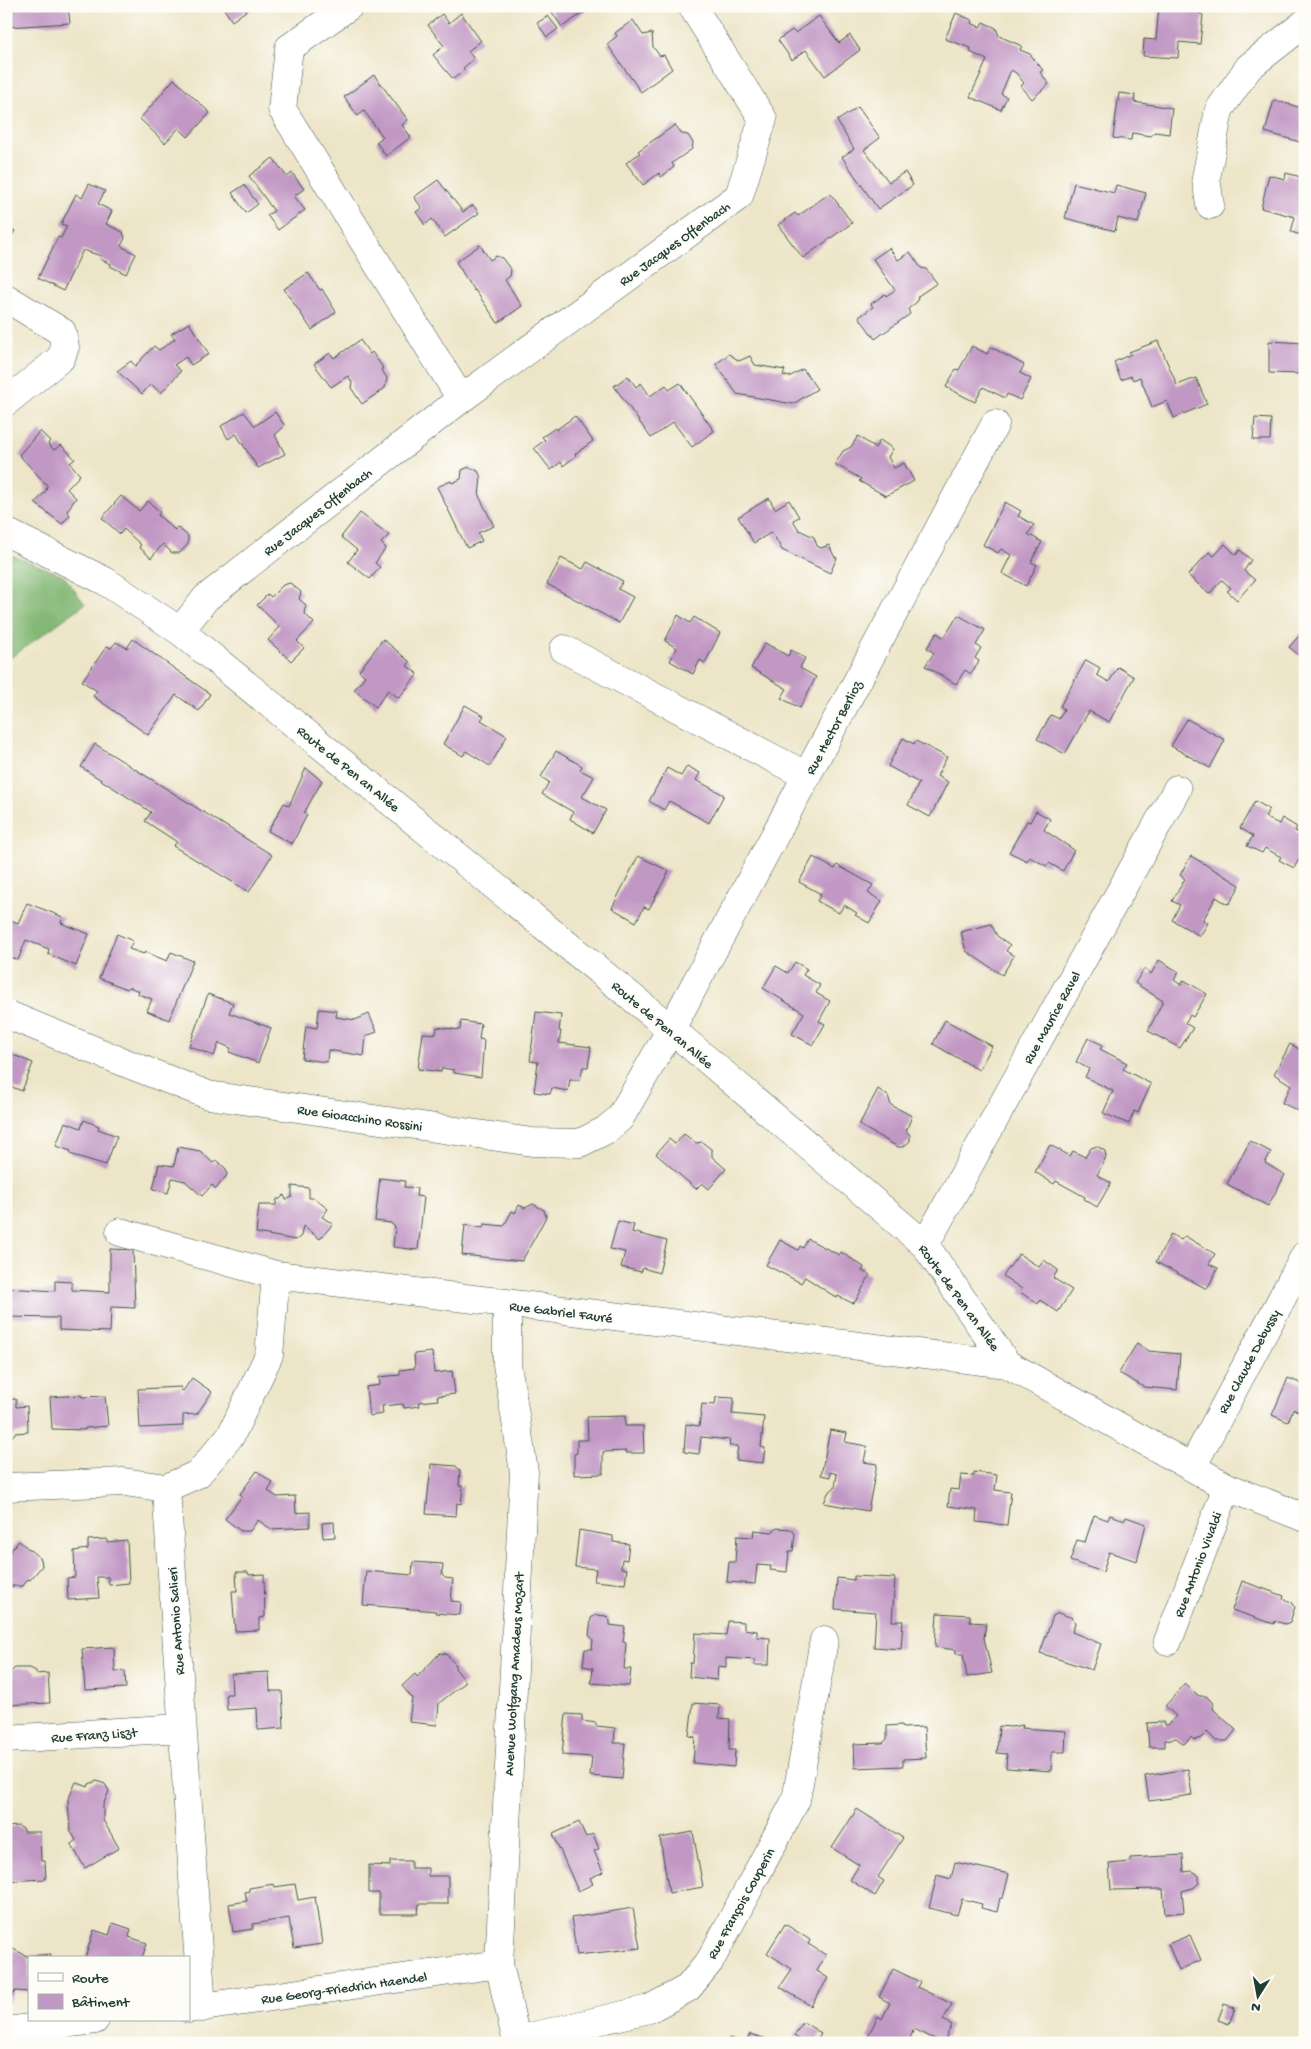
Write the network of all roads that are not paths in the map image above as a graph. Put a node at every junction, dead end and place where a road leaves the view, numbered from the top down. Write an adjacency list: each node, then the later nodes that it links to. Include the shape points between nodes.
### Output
1 (349, 6): 6 (street, via 289,48 282,108)
2 (692, 6): 6 (street, Rue Jacques Offenbach, via 763,119 738,196)
3 (1305, 23): 4 (street, via 1249,67 1219,110 1206,178)
4 (1210, 205)
5 (6, 298): 7 (street, via 62,332 65,347 61,358)
6 (461, 399): 10 (street, Rue Jacques Offenbach, via 206,598)
7 (6, 402)
8 (995, 424): 12 (street, Rue Hector Berlioz)
9 (6, 532): 10 (street, Route de Pen an Allée, via 105,581)
10 (180, 631): 15 (street, Route de Pen an Allée)
11 (564, 649): 12 (street)
12 (807, 776): 15 (street, Rue Hector Berlioz)
13 (1177, 789): 17 (street, Rue Maurice Ravel)
14 (6, 1014): 15 (street, Rue Gioacchino Rossini, via 208,1095 532,1142 580,1142 606,1130 620,1118)
15 (671, 1029): 17 (street, Route de Pen an Allée)
16 (120, 1232): 19 (street, Rue Gabriel Fauré)
17 (925, 1245): 21 (street, Route de Pen an Allée)
18 (1305, 1255): 22 (street, Rue Claude Debussy)
19 (276, 1276): 20 (street, Rue Gabriel Fauré); 25 (street, via 269,1355 231,1435 198,1474)
20 (507, 1305): 21 (street, Rue Gabriel Fauré); 31 (street, Avenue Wolfgang Amadeus Mozart, via 507,1364 524,1472)
21 (1007, 1364): 22 (street, Route de Pen an Allée)
22 (1192, 1467): 24 (street, Route de Pen an Allée)
23 (6, 1487): 25 (street, via 124,1482)
24 (1227, 1487): 26 (street, Route de Pen an Allée); 28 (street, Rue Antonio Vivaldi)
25 (166, 1488): 29 (street, Rue Antonio Salieri)
26 (1305, 1518)
27 (824, 1640): 35 (street, Rue François Couperin, via 796,1800 710,1961 688,1988 649,2009)
28 (1168, 1641)
29 (181, 1728): 30 (street, Rue Franz Liszt); 32 (street, Rue Antonio Salieri)
30 (6, 1739)
31 (499, 1964): 32 (street, Rue Georg-Friedrich Haendel); 35 (street, Avenue Wolfgang Amadeus Mozart)
32 (195, 2008)
33 (79, 2022): 34 (street)
34 (6, 2031)
35 (517, 2041)

